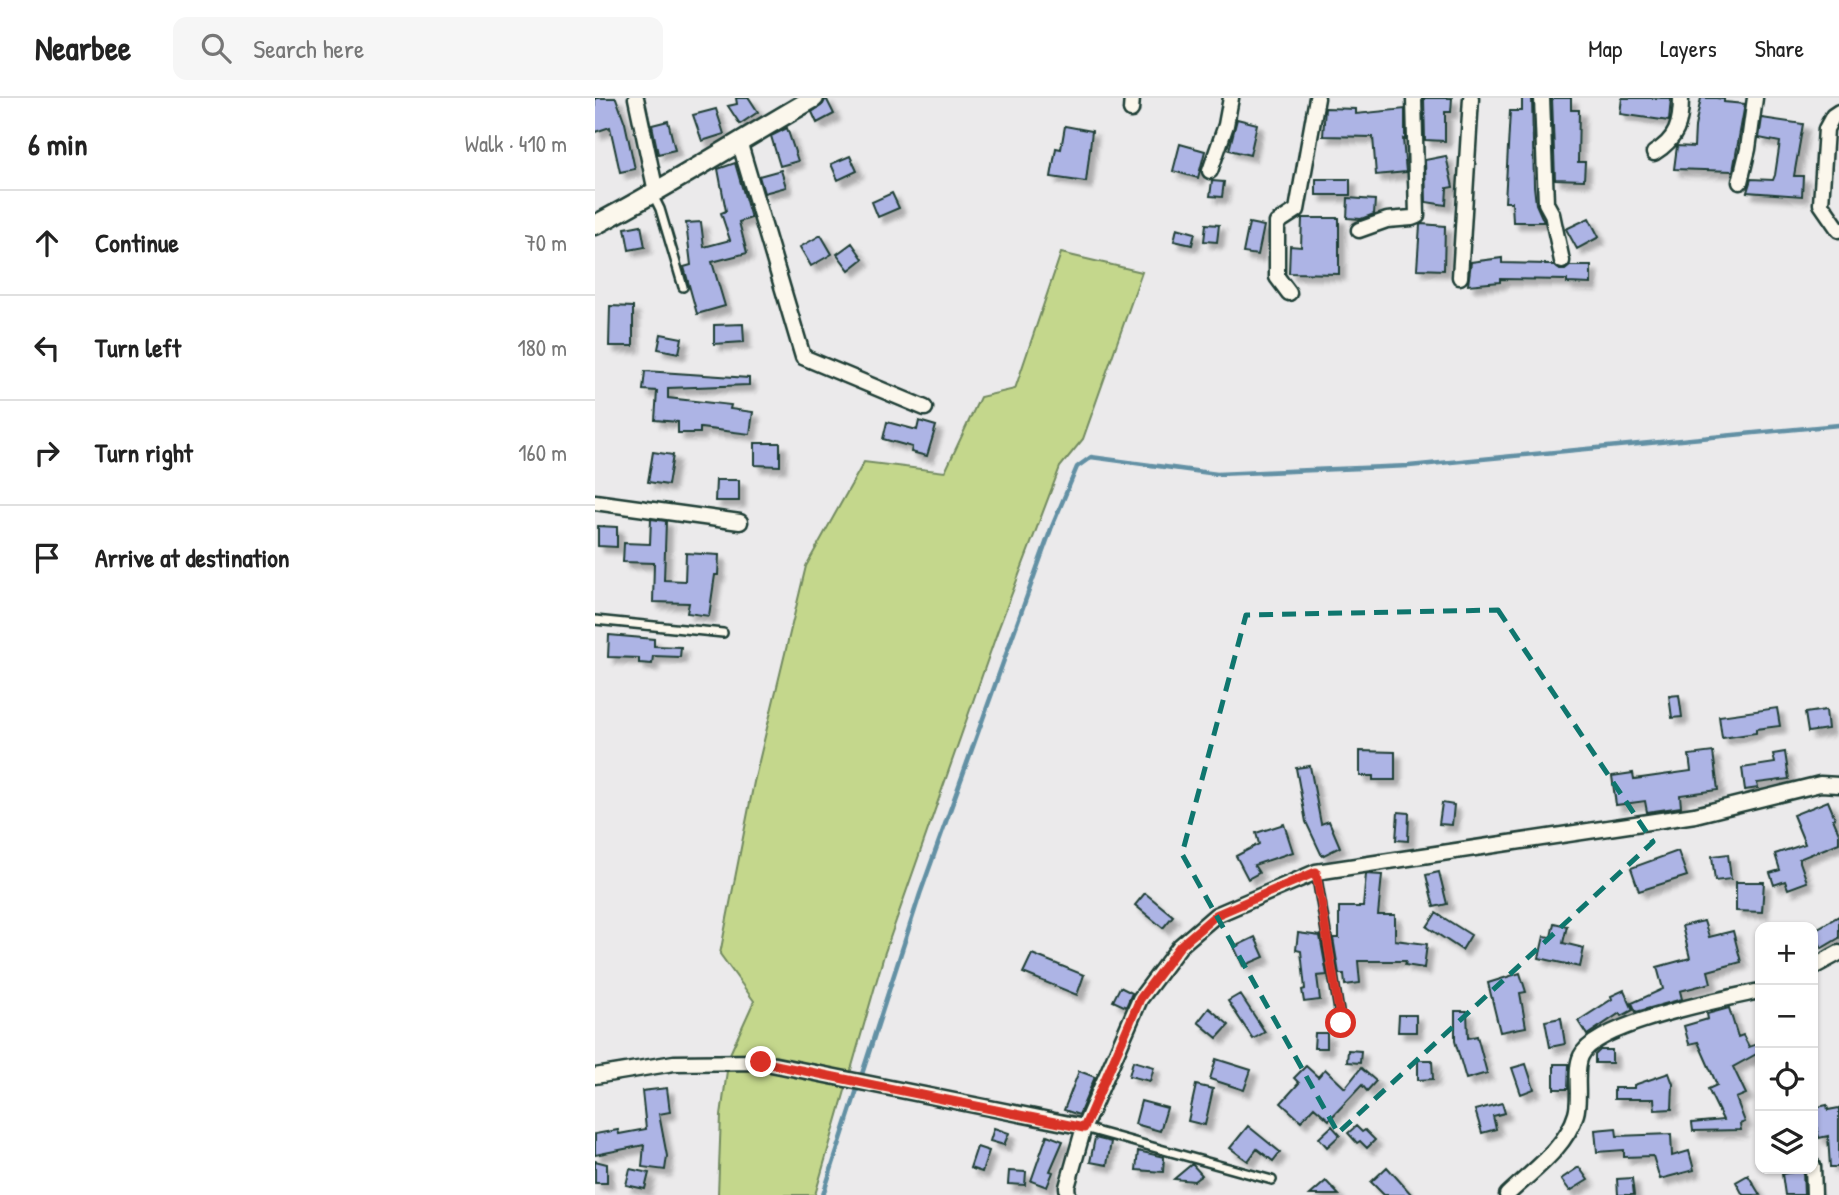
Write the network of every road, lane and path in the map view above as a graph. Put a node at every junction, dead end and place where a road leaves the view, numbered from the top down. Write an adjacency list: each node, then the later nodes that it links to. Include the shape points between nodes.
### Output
1 (636, 98): 15 (street)
2 (814, 98): 11 (street)
3 (1231, 98): 13 (street)
4 (1317, 98): 22 (street, via 1297,210 1277,223 1277,277)
5 (1415, 98): 17 (street, via 1417,216)
6 (1471, 98): 20 (street)
7 (1542, 98): 19 (street, via 1546,203)
8 (1681, 98): 12 (street, via 1676,135)
9 (1755, 98): 14 (street)
10 (1839, 112): 18 (street, via 1826,129 1821,204)
11 (739, 141): 15 (street); 23 (street, via 803,356)
12 (1654, 153)
13 (1210, 171)
14 (1740, 182)
15 (655, 193): 16 (street); 21 (lane)
16 (595, 226)
17 (1359, 230)
18 (1839, 230)
19 (1562, 261)
20 (1460, 277)
21 (683, 287)
22 (1289, 293)
23 (925, 408)
24 (595, 502): 25 (street)
25 (740, 522)
26 (595, 620): 27 (lane)
27 (723, 634)
28 (1839, 785): 29 (street, via 1820,784 1695,815)
29 (1316, 872): 33 (lane); 35 (street, via 1216,915 1180,946 1140,999)
30 (1839, 953): 31 (street)
31 (1818, 964)
32 (1755, 992): 39 (street, via 1651,1017 1592,1042 1580,1056 1577,1113 1565,1139)
33 (1341, 1023)
34 (595, 1076): 35 (street, via 674,1063 761,1062)
35 (1084, 1128): 37 (lane); 38 (street)
36 (1813, 1174): 40 (street)
37 (1272, 1180)
38 (1068, 1195)
39 (1507, 1195)
40 (1814, 1195)

